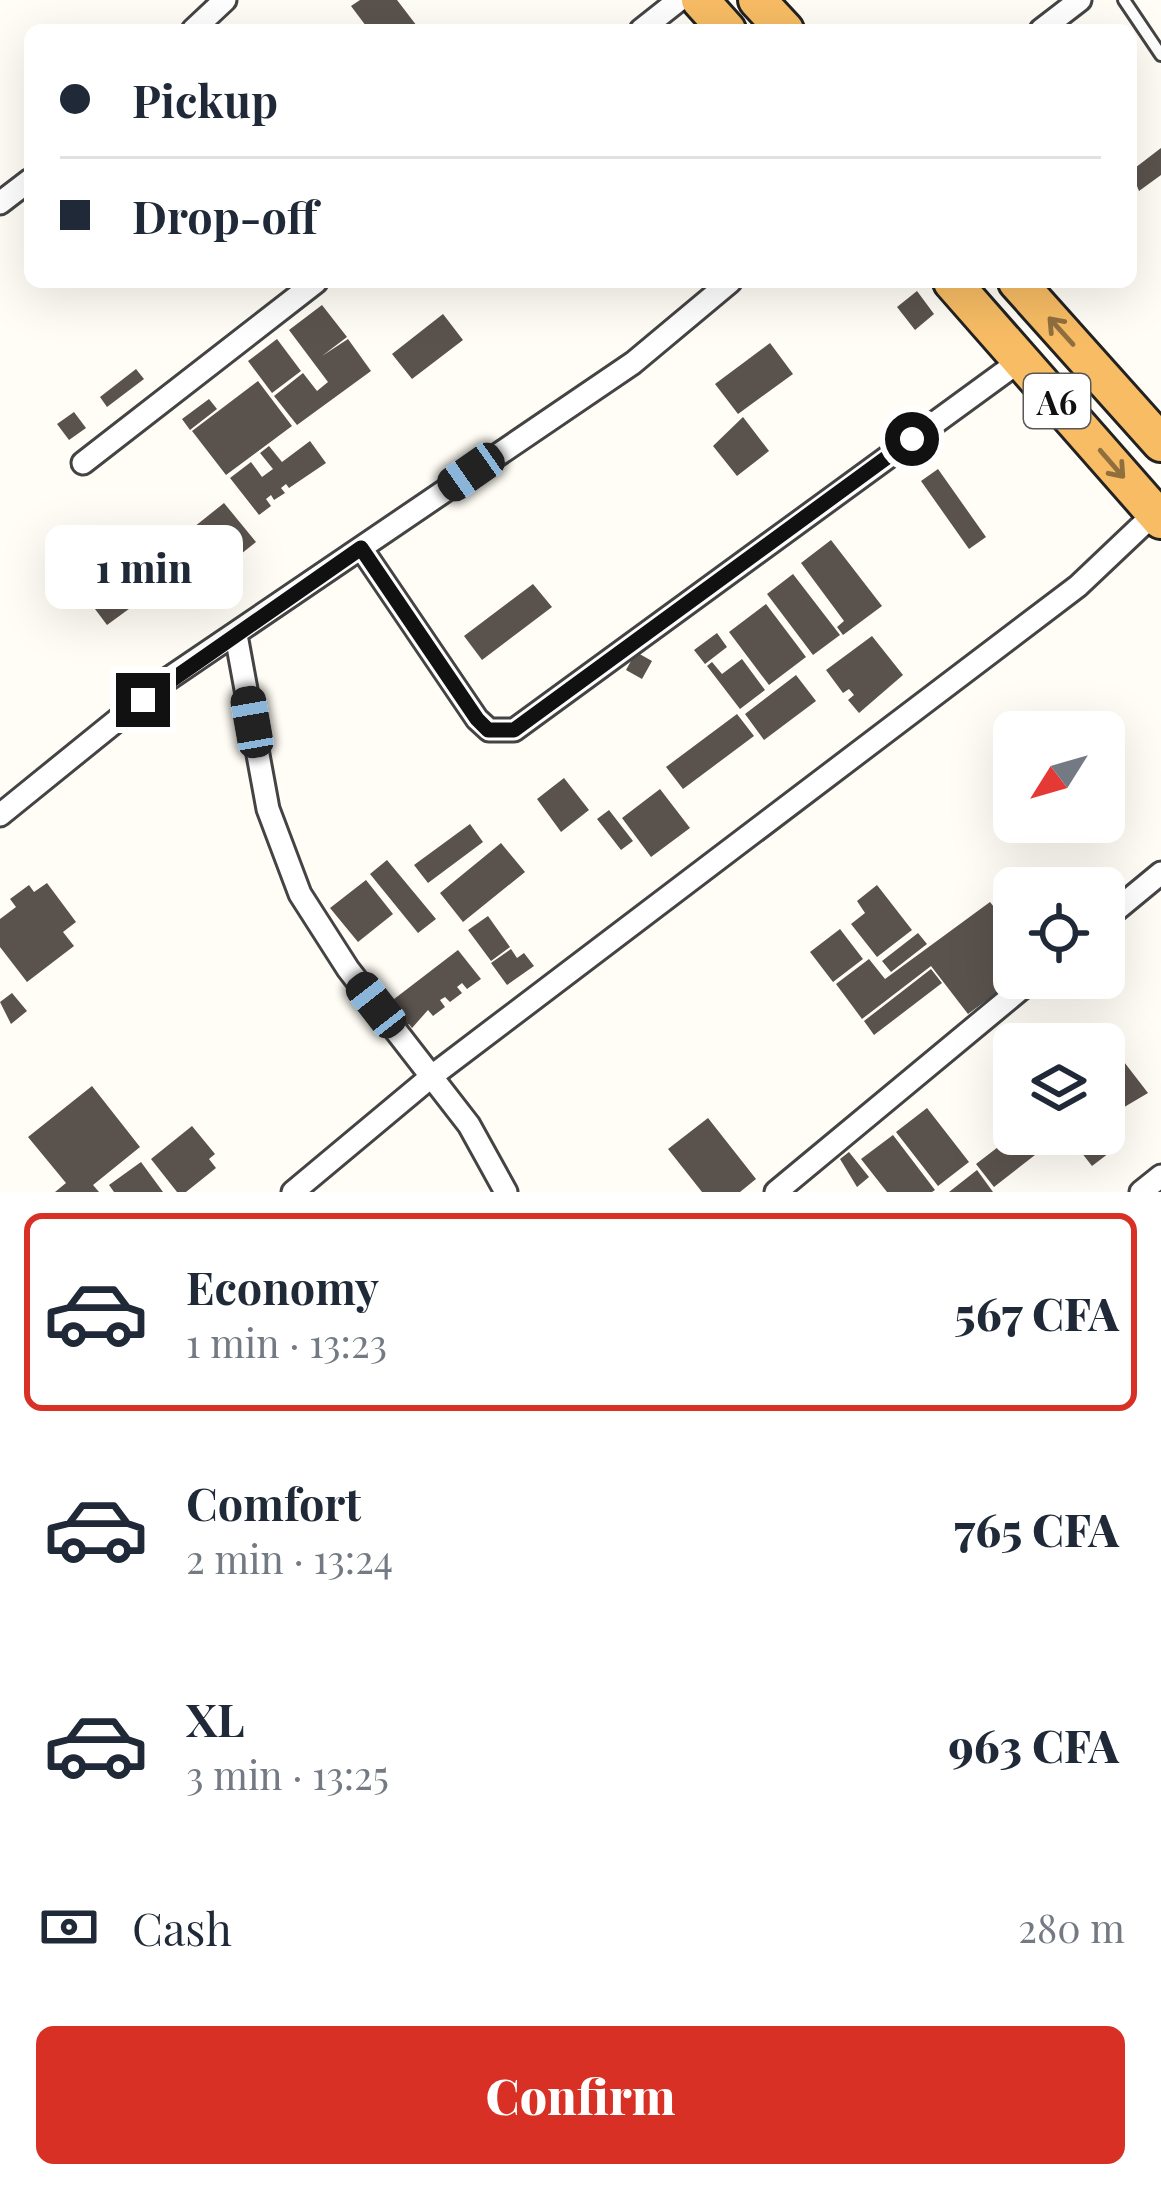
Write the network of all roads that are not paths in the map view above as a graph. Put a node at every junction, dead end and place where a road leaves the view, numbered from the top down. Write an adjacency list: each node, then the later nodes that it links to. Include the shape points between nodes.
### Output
1 (225, 0): 7 (street)
2 (679, 0): 8 (street)
3 (700, 0): 9 (highway)
4 (757, 0): 10 (highway)
5 (1080, 0): 11 (street)
6 (1124, 0): 12 (lane)
7 (199, 24)
8 (648, 24)
9 (722, 24)
10 (779, 24)
11 (1050, 24)
12 (1161, 56)
13 (24, 185): 14 (street)
14 (0, 203)
15 (308, 288): 21 (street)
16 (723, 288): 23 (street, via 633,363)
17 (957, 288): 19 (highway, A6)
18 (1022, 288): 20 (highway, A6, one-way to 18)
19 (1021, 360): 22 (highway, A6, one-way to 22); 23 (street, via 514,730 488,730 477,719)
20 (1161, 443)
21 (83, 463)
22 (1158, 516): 29 (street, via 1078,586)
23 (361, 548): 24 (street)
24 (236, 635): 25 (street, via 168,679); 29 (street, via 268,809 300,894)
25 (0, 815)
26 (1161, 873): 27 (street)
27 (1125, 903)
28 (1009, 999): 33 (street)
29 (432, 1076): 31 (street); 32 (street)
30 (1161, 1177): 34 (street)
31 (293, 1192)
32 (506, 1192)
33 (776, 1192)
34 (1141, 1192)

